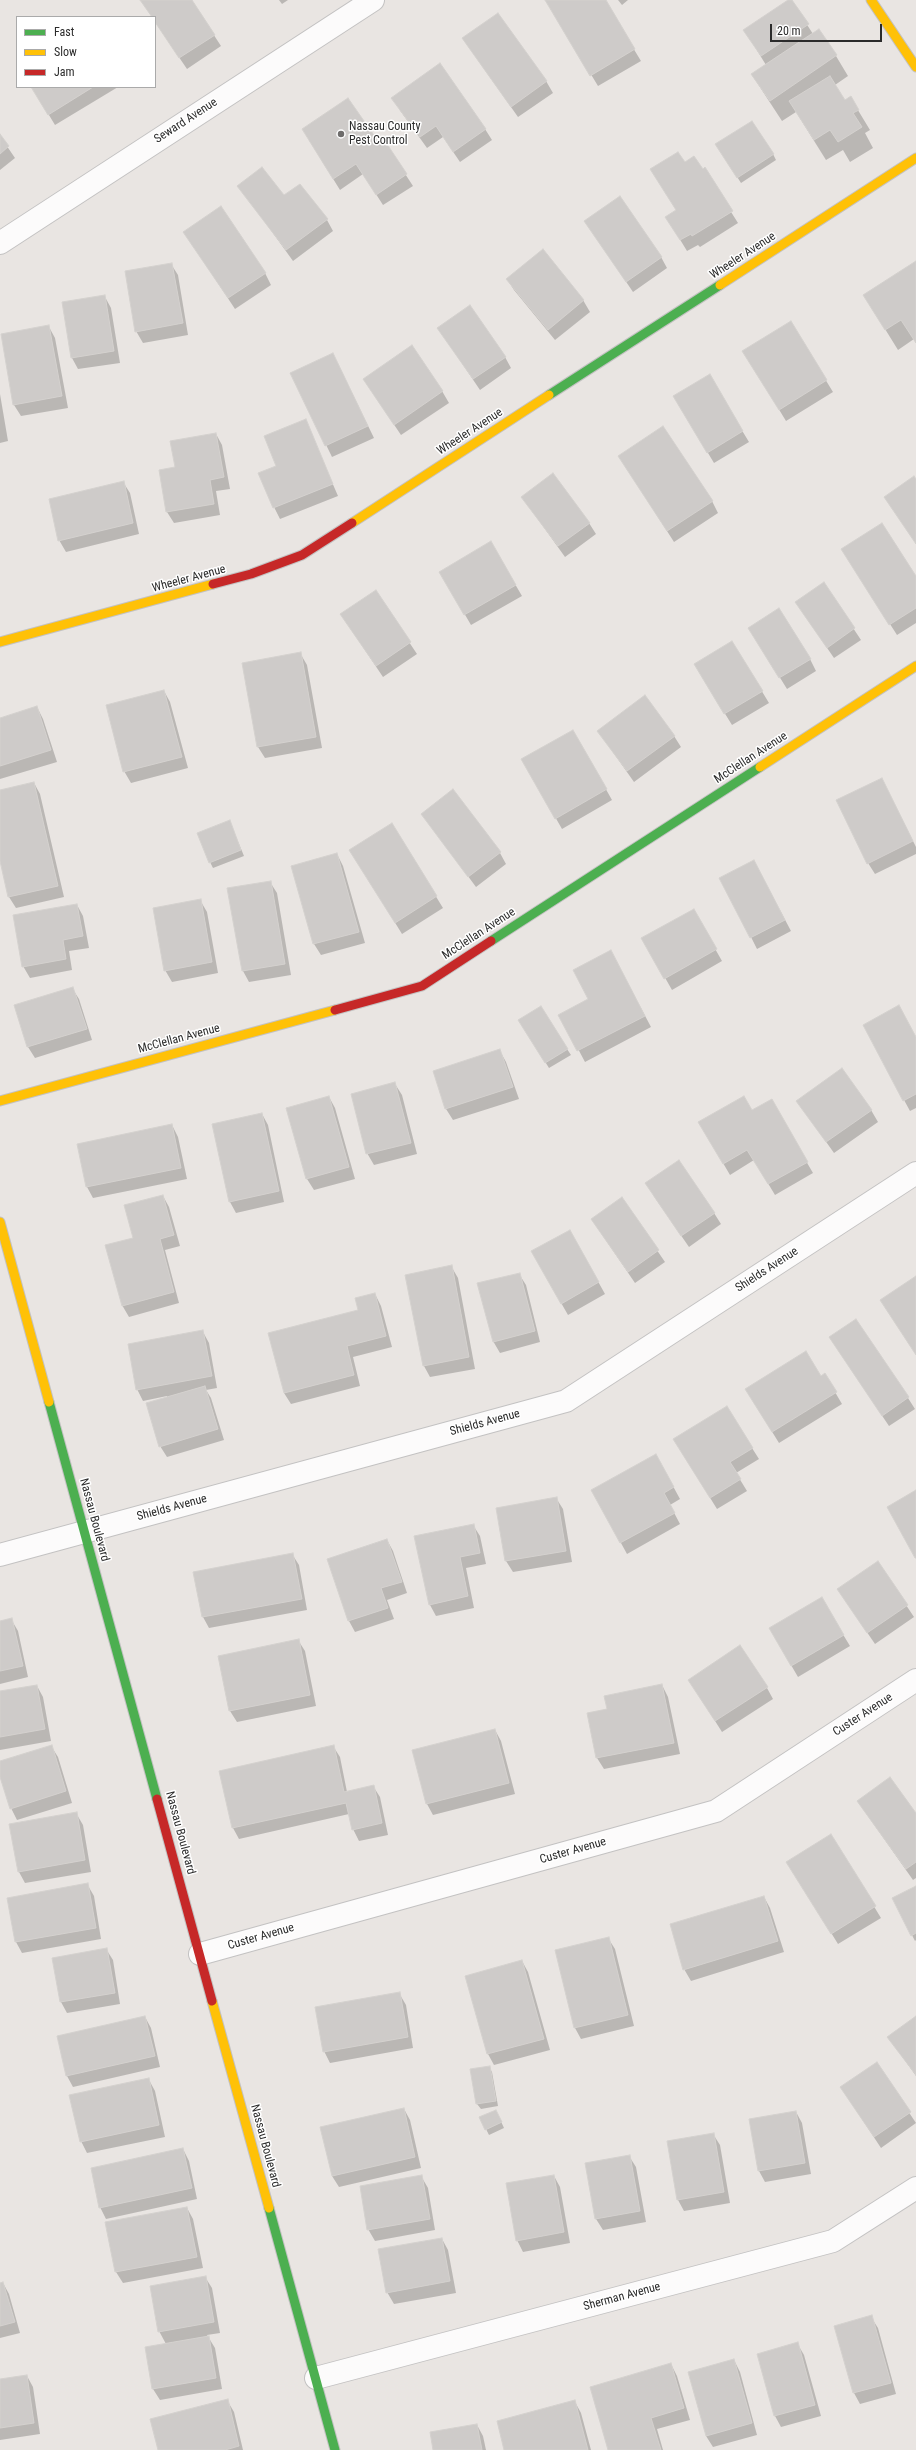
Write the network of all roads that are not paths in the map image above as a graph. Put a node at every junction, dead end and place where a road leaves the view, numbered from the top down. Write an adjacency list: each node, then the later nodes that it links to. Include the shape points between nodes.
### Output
1 (373, 0): 5 (street, Seward Avenue)
2 (872, 0): 3 (street)
3 (916, 67)
4 (916, 158): 6 (street, Wheeler Avenue, via 302,555 251,574)
5 (0, 243)
6 (0, 642)
7 (916, 666): 8 (street, McClellan Avenue, via 422,986)
8 (0, 1101)
9 (916, 1173): 11 (street, Shields Avenue, via 566,1401)
10 (0, 1222): 11 (street, Nassau Boulevard)
11 (85, 1532): 12 (street, Shields Avenue); 14 (street, Nassau Boulevard)
12 (0, 1555)
13 (916, 1680): 14 (street, Custer Avenue, via 716,1811)
14 (200, 1954): 16 (street, Nassau Boulevard)
15 (916, 2188): 16 (street, Sherman Avenue, via 833,2242)
16 (316, 2378): 17 (street, Nassau Boulevard)
17 (336, 2450)

